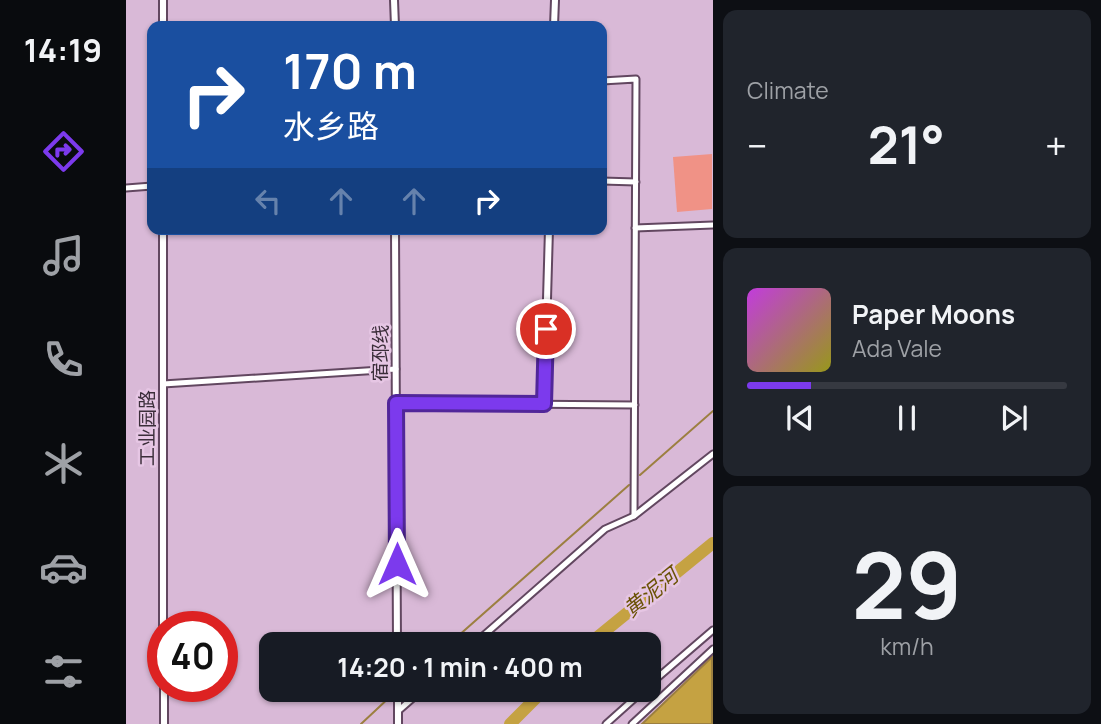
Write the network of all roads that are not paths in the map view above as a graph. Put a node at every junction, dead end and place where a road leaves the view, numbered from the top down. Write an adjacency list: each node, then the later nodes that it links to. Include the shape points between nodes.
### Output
1 (163, 0): 4 (street)
2 (394, 0): 5 (street)
3 (555, 0): 6 (street)
4 (163, 21)
5 (395, 21)
6 (554, 21)
7 (607, 82): 9 (street, via 636,79)
8 (607, 181): 9 (street)
9 (636, 181): 13 (street)
10 (147, 186): 11 (street)
11 (126, 188)
12 (712, 225): 13 (street)
13 (635, 228): 21 (street)
14 (163, 235): 18 (street, 工业园路)
15 (396, 235): 17 (street, 宿邳线)
16 (549, 235): 20 (street)
17 (396, 369): 18 (street); 19 (street, 宿邳线)
18 (163, 384): 24 (street, 工业园路)
19 (396, 403): 20 (street); 26 (street, 宿邳线)
20 (544, 404): 21 (street)
21 (635, 405): 23 (street)
22 (712, 454): 23 (street)
23 (634, 516): 27 (street, via 605,529)
24 (163, 611)
25 (712, 630): 29 (street)
26 (397, 632)
27 (488, 632)
28 (712, 649): 38 (street)
29 (661, 675)
30 (164, 702): 35 (street)
31 (398, 702): 34 (street)
32 (408, 702): 34 (street)
33 (631, 702): 37 (street)
34 (398, 711): 36 (street)
35 (164, 724)
36 (398, 724)
37 (606, 724)
38 (632, 724)

